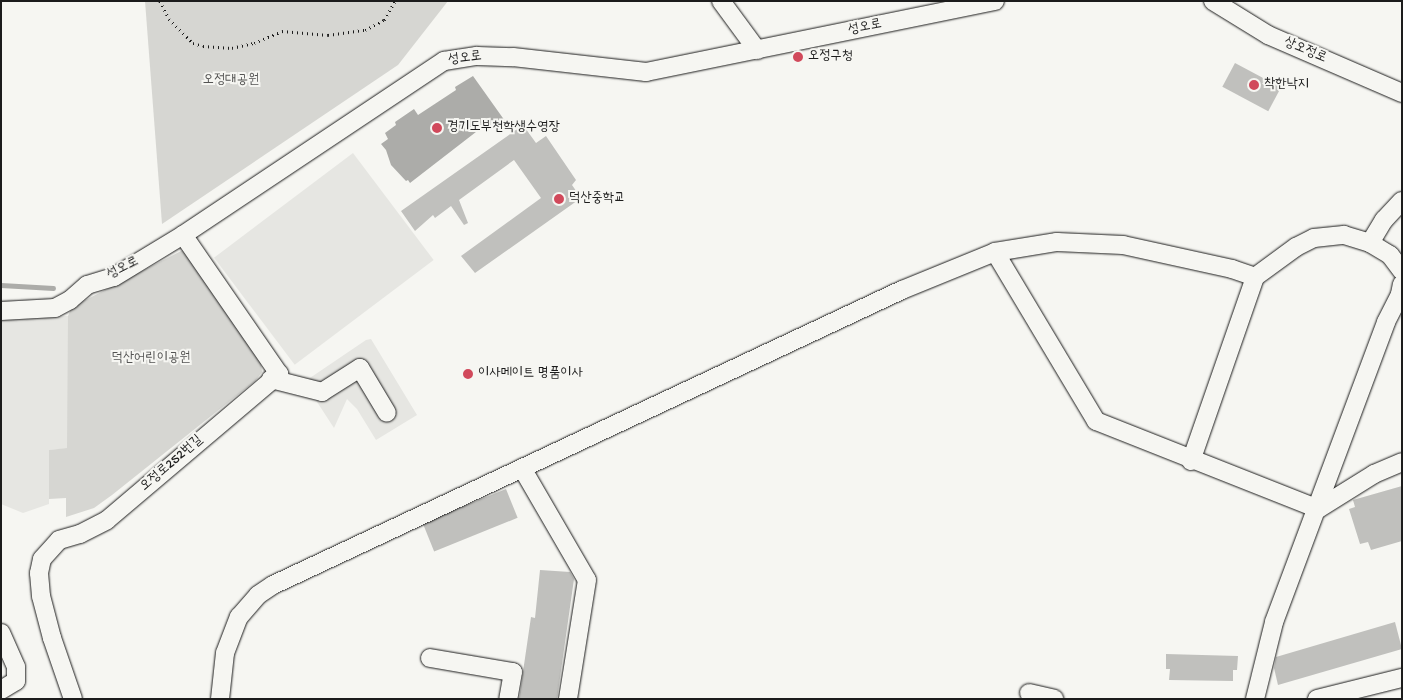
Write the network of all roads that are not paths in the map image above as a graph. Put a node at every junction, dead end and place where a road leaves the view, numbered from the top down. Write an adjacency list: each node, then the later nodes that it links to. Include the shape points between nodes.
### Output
1 (721, 1): 4 (street)
2 (994, 1): 4 (street, 성오로)
3 (1212, 1): 5 (street, 상오정로, via 1268,35)
4 (757, 50): 7 (street, 성오로, via 646,72 513,57 477,56 444,60)
5 (1402, 92)
6 (1402, 201): 8 (street)
7 (183, 235): 13 (street, 성오로, via 114,277 87,285 55,308); 15 (street, via 278,374)
8 (1370, 242): 10 (street, via 1390,255); 11 (street, via 1344,235 1314,238)
9 (995, 252): 11 (street, via 1057,242 1124,245); 17 (street, via 1096,421); 19 (street, via 902,290)
10 (1402, 270)
11 (1256, 276): 17 (street)
12 (1402, 284): 14 (street)
13 (1, 311)
14 (1394, 325): 20 (street)
15 (272, 379): 16 (street, via 322,392 360,368); 26 (street, 오정로252번길, via 107,520 80,534 59,540 42,559 39,573 41,596)
16 (387, 413)
17 (1191, 460): 20 (street)
18 (1402, 462): 20 (street, via 1374,474)
19 (522, 468): 27 (street, via 273,585 258,595 239,617 225,653); 29 (street, via 588,580)
20 (1318, 509): 31 (street, via 1274,622)
21 (1, 633): 24 (street, via 16,668 16,681)
22 (430, 658): 28 (street, via 513,672)
23 (1402, 678): 32 (street)
24 (1, 690)
25 (1029, 693): 30 (street)
26 (73, 699)
27 (220, 699)
28 (508, 699)
29 (568, 699)
30 (1054, 699)
31 (1255, 699)
32 (1317, 699)

